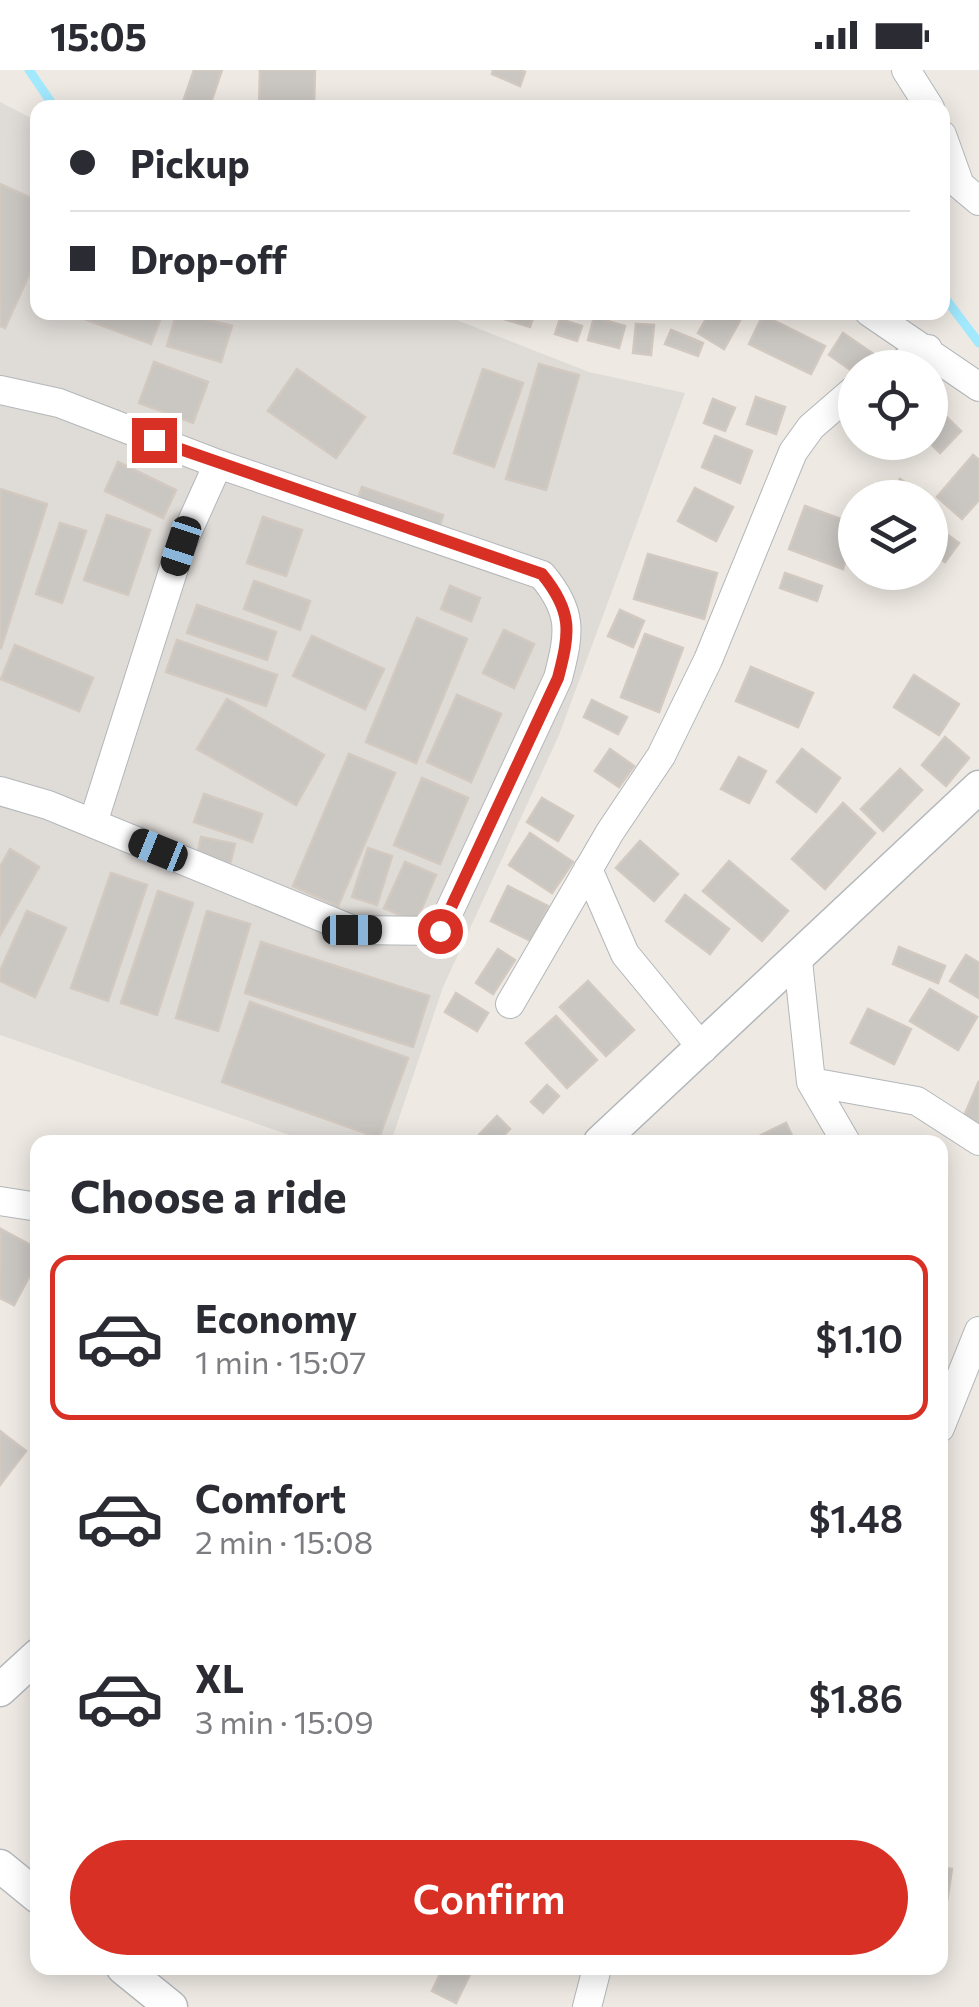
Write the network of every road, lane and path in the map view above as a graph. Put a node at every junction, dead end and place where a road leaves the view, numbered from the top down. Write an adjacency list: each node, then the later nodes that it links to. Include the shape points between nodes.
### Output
1 (906, 70): 2 (street)
2 (925, 100)
3 (950, 157): 4 (street, via 960,185)
4 (979, 201)
5 (882, 320): 6 (street)
6 (928, 348): 7 (street); 8 (street)
7 (925, 350)
8 (979, 387)
9 (0, 390): 11 (street, via 60,403)
10 (838, 403): 15 (street, via 793,452 708,660 660,756)
11 (218, 464): 14 (street, via 181,546); 14 (street, via 542,574 564,600 568,641 558,678 440,931 352,930)
12 (979, 787): 16 (street)
13 (0, 791): 14 (street)
14 (93, 824)
15 (588, 870): 17 (street); 18 (street, via 625,954)
16 (798, 960): 18 (street); 19 (street)
17 (510, 1004)
18 (702, 1048): 20 (street)
19 (812, 1082): 21 (street); 22 (street, via 917,1101)
20 (608, 1135)
21 (842, 1135)
22 (979, 1141)
23 (0, 1200): 24 (street)
24 (30, 1206)
25 (979, 1330): 26 (street)
26 (948, 1408)
27 (30, 1663): 28 (street)
28 (0, 1690)
29 (0, 1866): 30 (street)
30 (30, 1890)
31 (132, 1975): 33 (street)
32 (595, 1975): 34 (street)
33 (171, 2007)
34 (587, 2007)

